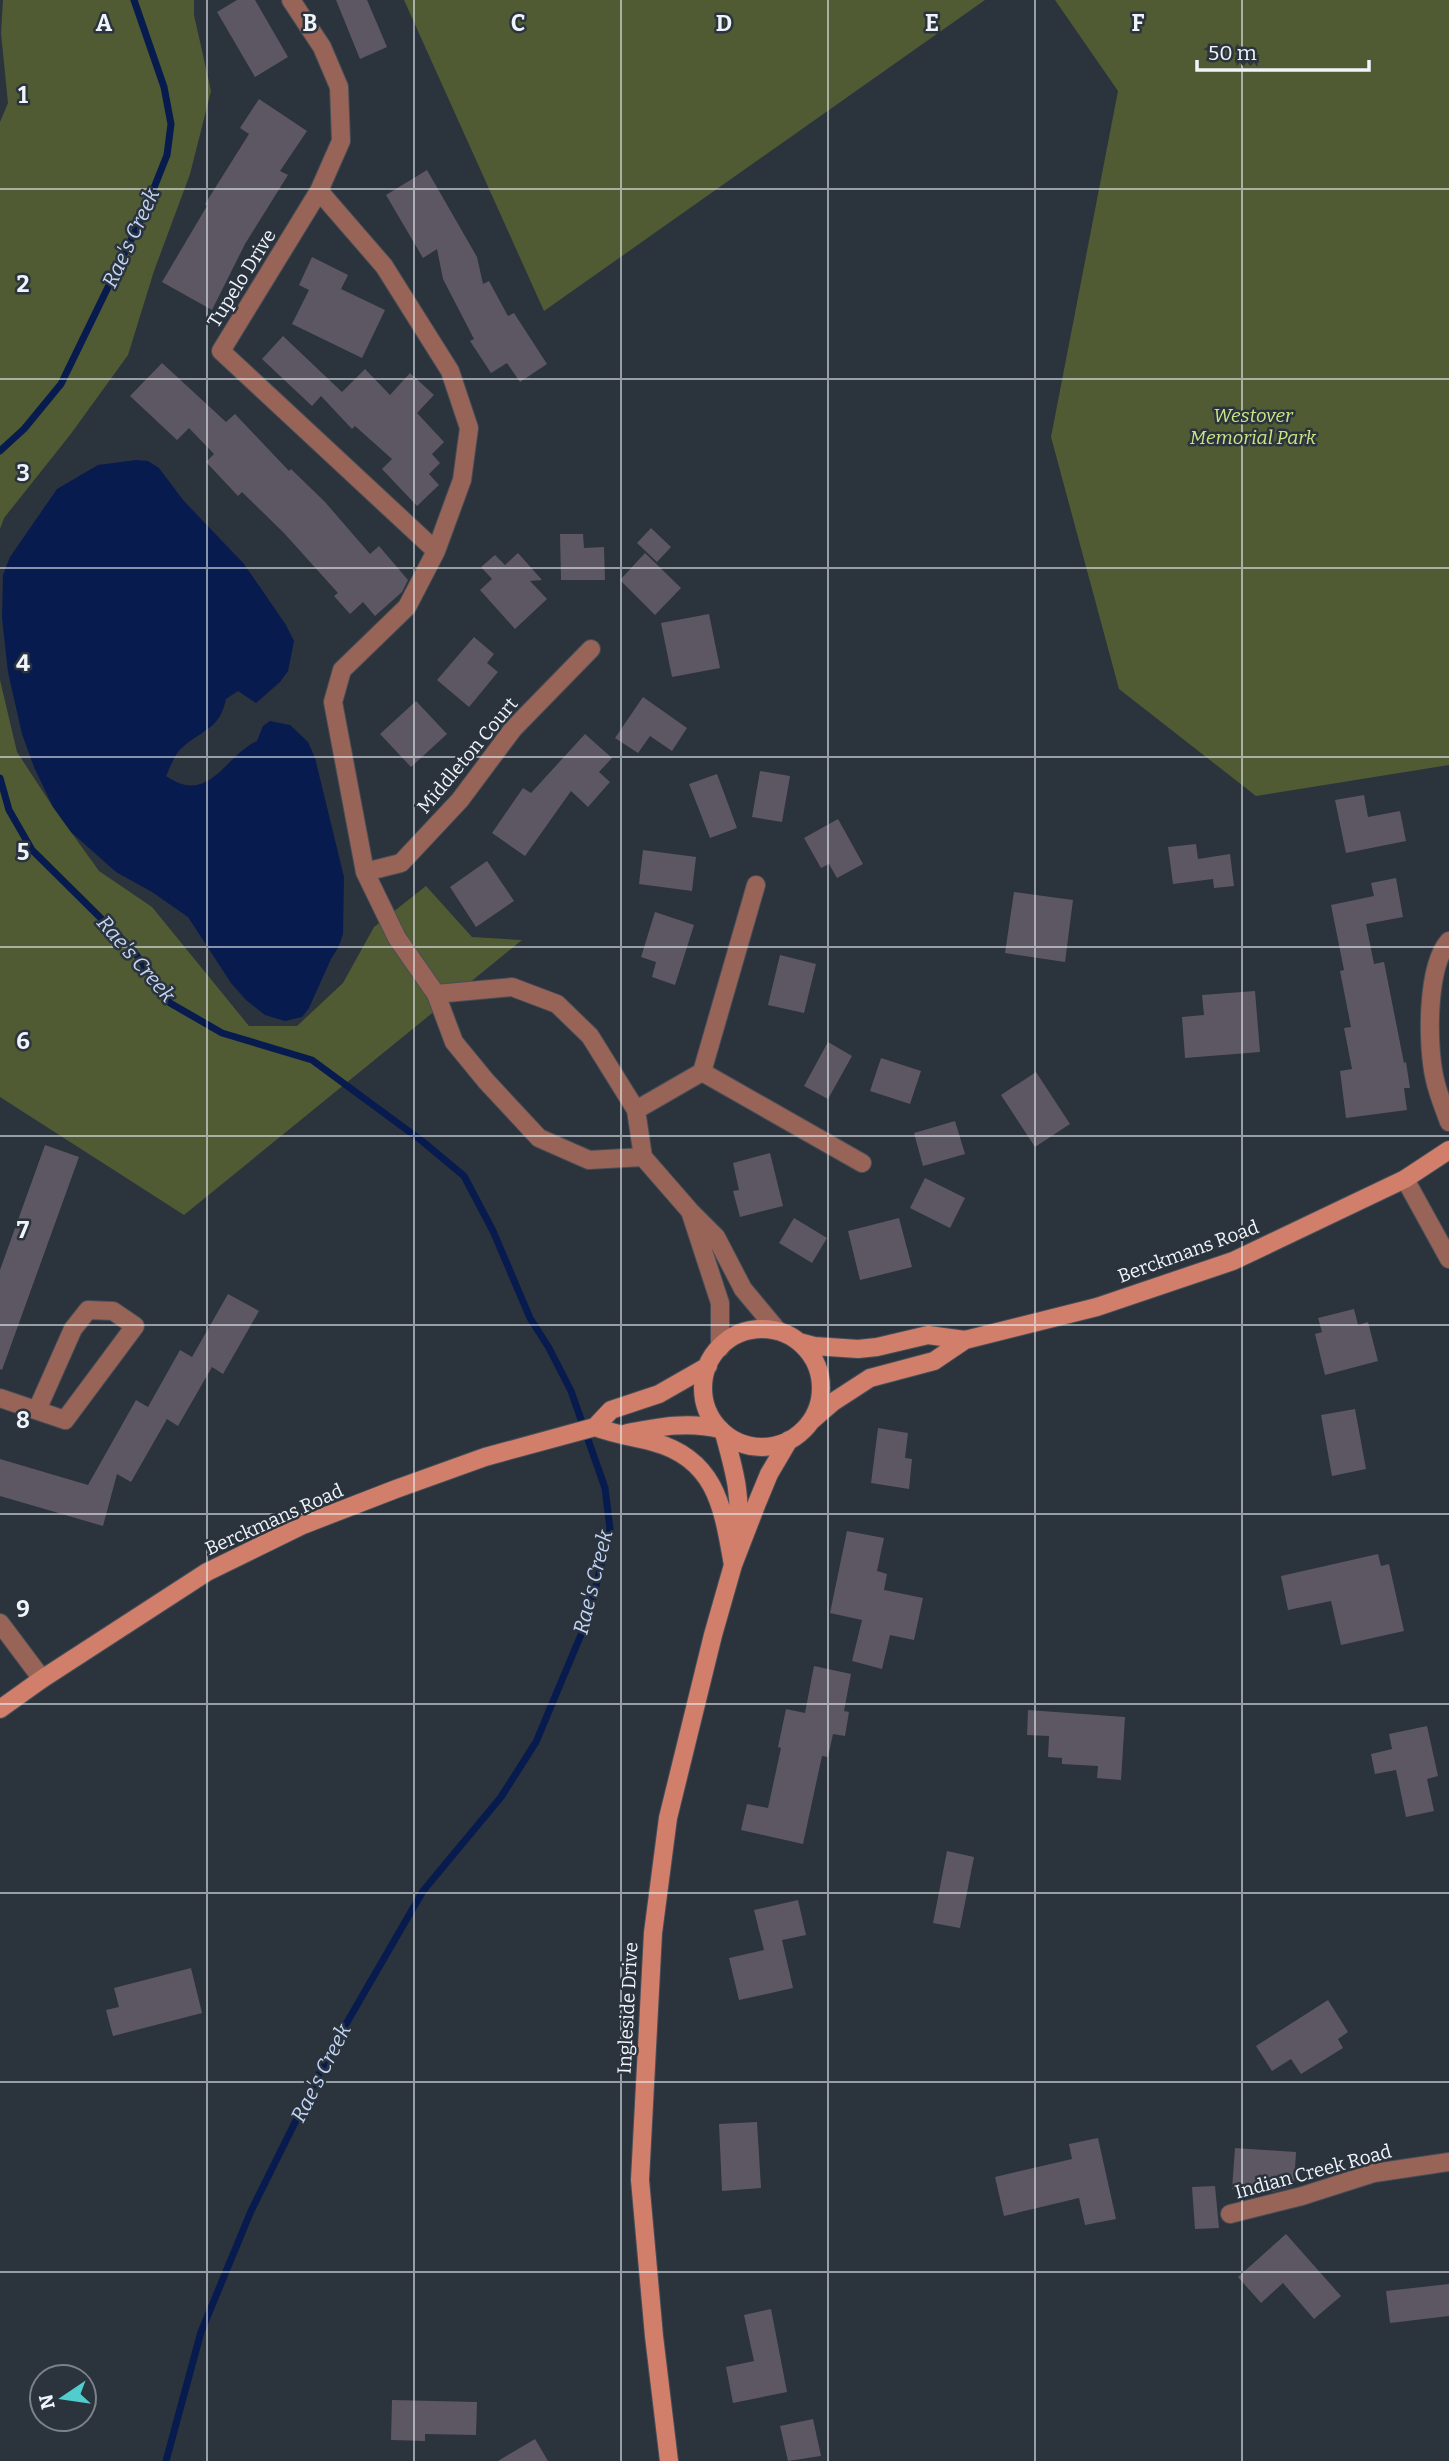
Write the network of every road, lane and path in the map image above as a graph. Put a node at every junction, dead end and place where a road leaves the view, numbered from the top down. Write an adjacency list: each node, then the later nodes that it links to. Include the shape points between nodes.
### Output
1 (291, 0): 2 (street, Tupelo Drive, via 322,47 339,87 341,141)
2 (319, 191): 3 (street, via 384,266 450,371 469,428 462,480); 3 (street, Tupelo Drive, via 221,351)
3 (436, 551): 5 (street, via 407,607 342,670 333,702)
4 (591, 649): 5 (street, Middleton Court, via 513,729 460,800 401,863)
5 (365, 872): 8 (street, via 397,937)
6 (756, 885): 9 (street)
7 (1449, 941): 11 (street, via 1441,950 1429,1006 1434,1078)
8 (436, 993): 10 (street, via 512,987 557,1004 590,1036); 13 (street, via 454,1042 539,1138 589,1160)
9 (702, 1072): 10 (street); 14 (street)
10 (636, 1110): 13 (street)
11 (1449, 1122)
12 (1449, 1150): 15 (main road, Berckmans Road)
13 (643, 1157): 16 (street)
14 (862, 1163)
15 (1405, 1180): 17 (street); 19 (main road, Berckmans Road, via 1233,1261 1097,1307)
16 (690, 1211): 18 (street, via 716,1237 743,1289); 21 (street, via 720,1303)
17 (1449, 1259)
18 (778, 1331): 20 (main road); 21 (main road, via 741,1333)
19 (965, 1340): 20 (main road, Berckmans Road, via 928,1335 858,1349); 25 (main road, Berckmans Road, via 934,1361 870,1378)
20 (799, 1342): 25 (main road, via 817,1368 821,1387)
21 (720, 1348): 22 (main road)
22 (708, 1366): 26 (main road, Berckmans Road, via 659,1394 611,1410); 27 (main road, via 704,1398)
23 (0, 1398): 24 (street)
24 (37, 1410): 24 (street, via 73,1329 88,1311 113,1311 135,1326 65,1420)
25 (810, 1422): 29 (main road)
26 (595, 1427): 28 (main road); 32 (main road, Berckmans Road, via 485,1457 303,1525 207,1572)
27 (722, 1431): 28 (main road, via 684,1424); 29 (main road, via 742,1444 762,1447); 30 (main road, Ingleside Drive, via 740,1498)
28 (616, 1435): 30 (main road, via 675,1450 706,1475 723,1512)
29 (789, 1440): 30 (main road, Ingleside Drive, via 769,1474)
30 (733, 1565): 36 (main road, Ingleside Drive, via 668,1818 653,1933 640,2180)
31 (0, 1623): 32 (street)
32 (42, 1679): 33 (main road, Berckmans Road)
33 (0, 1709)
34 (1449, 2162): 35 (street, Indian Creek Road, via 1374,2173)
35 (1230, 2214)
36 (669, 2461)

